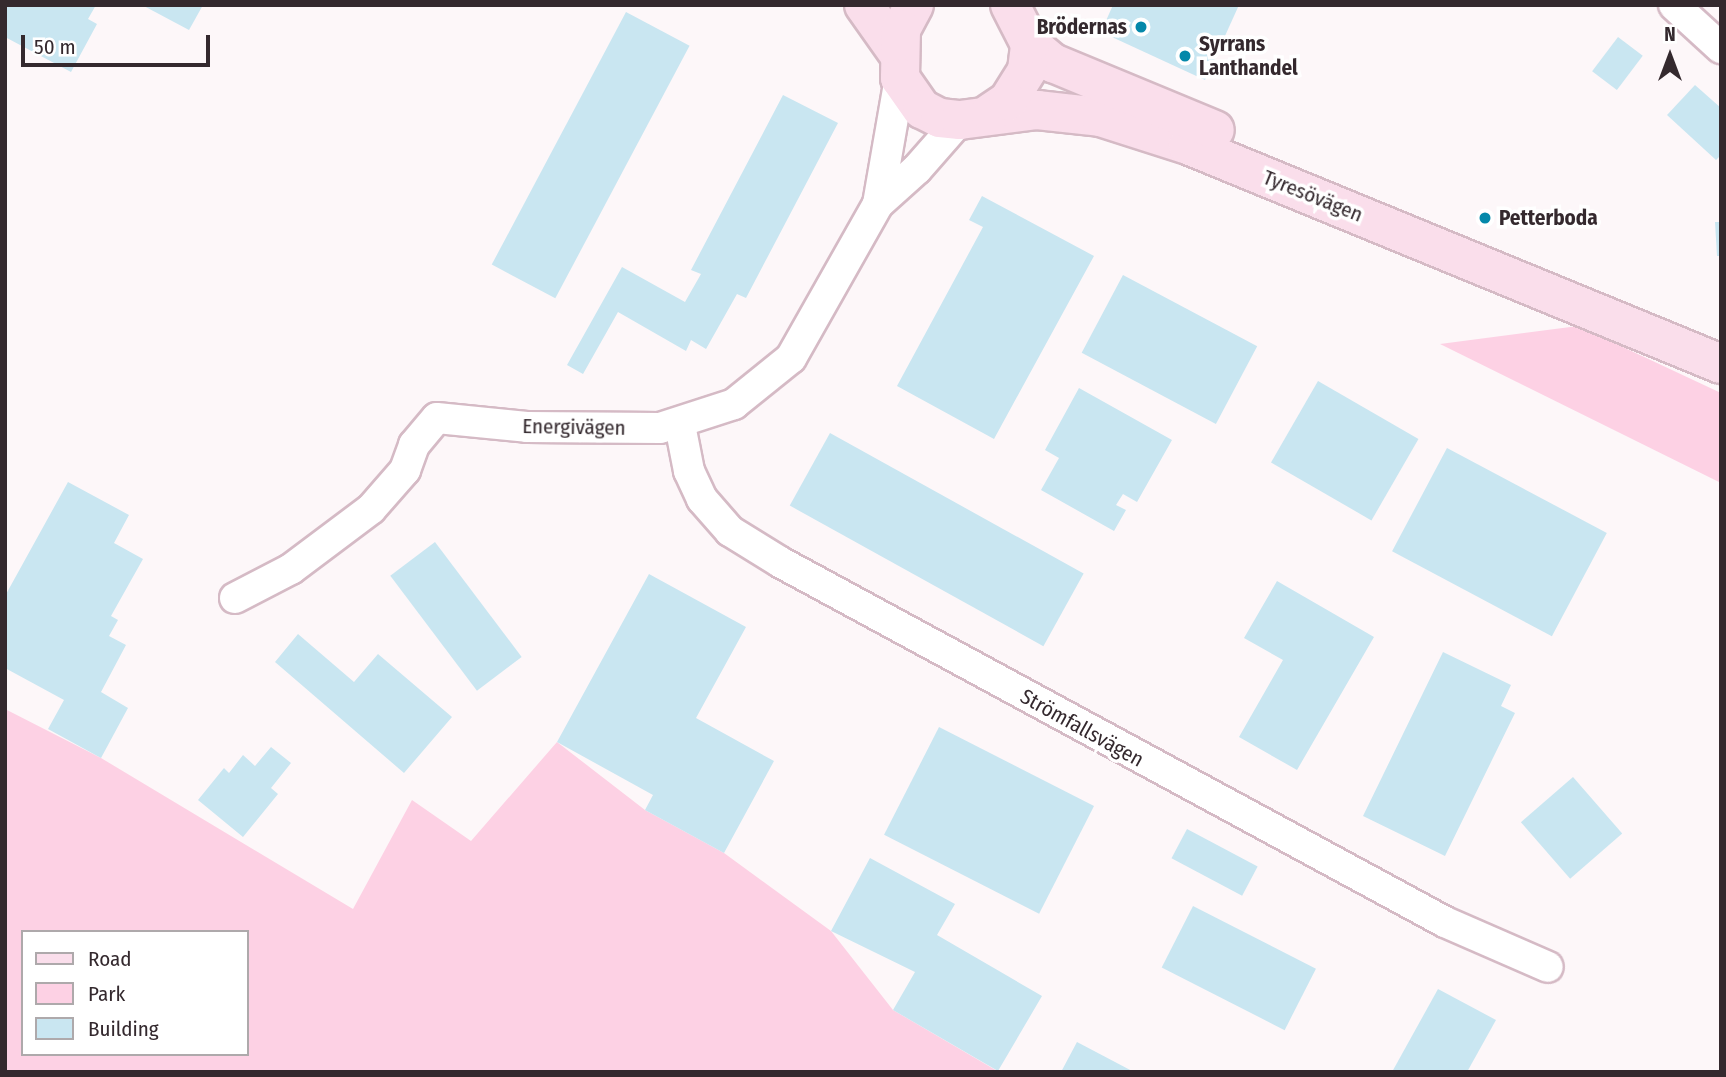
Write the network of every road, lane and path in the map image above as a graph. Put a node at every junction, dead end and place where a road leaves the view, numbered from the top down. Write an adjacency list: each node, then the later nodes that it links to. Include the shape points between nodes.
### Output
1 (864, 5): 6 (main road, Tyresövägen)
2 (914, 5): 6 (main road, via 901,29)
3 (1674, 5): 5 (street)
4 (1022, 19): 7 (main road, Tyresövägen, via 1021,85); 9 (main road, Tyresövägen, via 1053,63 1536,269)
5 (1721, 48)
6 (899, 66): 7 (main road, Tyresövägen, via 922,109); 8 (street, Energivägen)
7 (975, 116): 8 (street, Energivägen); 9 (main road, Tyresövägen, via 1037,110 1100,117 1188,145)
8 (877, 204): 11 (street, Energivägen, via 791,358 734,404)
9 (1626, 322): 10 (main road, Tyresövägen)
10 (1721, 364)
11 (680, 425): 12 (street, Energivägen, via 527,427 437,418 414,445 405,470 371,509 291,569); 13 (street, Strömfallsvägen, via 689,471 702,499 730,531 770,556 1445,922)
12 (235, 598)
13 (1548, 967)

